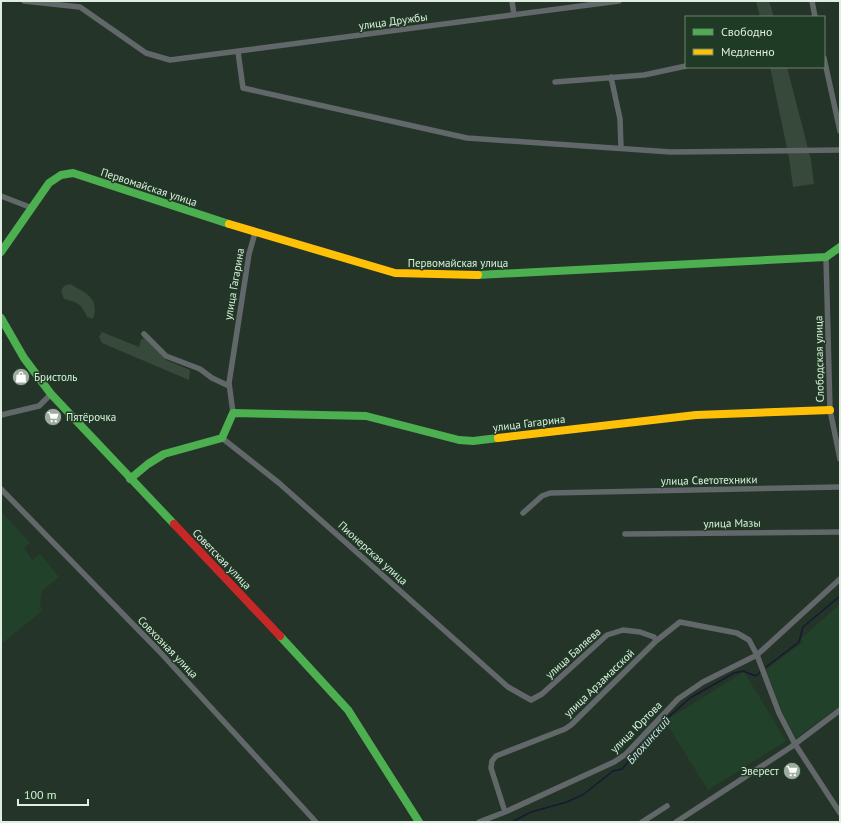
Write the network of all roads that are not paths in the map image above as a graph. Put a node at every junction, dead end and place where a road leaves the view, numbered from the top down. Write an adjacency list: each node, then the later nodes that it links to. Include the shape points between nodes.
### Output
1 (24, 1): 7 (street, улица Дружбы, via 80,7 146,53 170,60)
2 (512, 1): 5 (street)
3 (619, 1): 5 (street, улица Дружбы)
4 (812, 1): 6 (street)
5 (514, 15): 7 (street, улица Дружбы)
6 (815, 16)
7 (238, 52): 13 (street, via 243,88 467,138)
8 (825, 62): 12 (street)
9 (685, 66): 10 (street, via 644,75)
10 (611, 77): 11 (street); 13 (street, via 620,119)
11 (555, 82)
12 (840, 130)
13 (621, 148): 14 (street, via 671,152)
14 (840, 150)
15 (1, 196): 16 (street)
16 (32, 208): 17 (street, Первомайская улица, via 49,183 60,175 73,173); 19 (street, Первомайская улица)
17 (255, 233): 20 (street, Первомайская улица, via 395,273 415,275 544,273); 23 (street, улица Гагарина, via 249,254)
18 (840, 247): 20 (street)
19 (1, 252)
20 (826, 258): 25 (street, Слободская улица)
21 (1, 318): 24 (street, Советская улица, via 24,358)
22 (144, 334): 23 (street, via 166,356 200,369)
23 (229, 386): 26 (street, улица Гагарина)
24 (51, 394): 27 (street, via 39,406); 30 (street, Советская улица)
25 (830, 410): 26 (street, улица Гагарина, via 727,413 473,441 459,440 366,416); 29 (street, Слободская улица)
26 (233, 413): 28 (street)
27 (1, 415)
28 (222, 438): 30 (street, via 164,454); 39 (street, Пионерская улица, via 279,483)
29 (840, 459)
30 (130, 479): 46 (street, Советская улица, via 334,693 348,710)
31 (840, 487): 33 (street, улица Светотехники, via 550,493 542,496)
32 (1, 489): 45 (street, Совхозная улица, via 159,651)
33 (522, 513)
34 (840, 532): 35 (street, улица Мазы)
35 (625, 534)
36 (840, 579): 38 (street, улица Юртова)
37 (656, 641): 38 (street, улица Арзамасской, via 680,622 737,633 749,640); 39 (street, улица Баляева, via 654,637 640,632 624,630 607,635 536,698 531,700); 43 (street, улица Арзамасской, via 571,725 496,756 491,768)
38 (757, 655): 41 (street, улица Арзамасской, via 779,713); 43 (street, улица Юртова, via 703,682 678,699 626,754 614,762)
39 (508, 687)
40 (840, 710): 41 (street)
41 (795, 744): 44 (street, улица Арзамасской); 49 (street)
42 (667, 806): 48 (street)
43 (505, 812): 47 (street, улица Юртова)
44 (840, 813)
45 (316, 822)
46 (419, 822)
47 (479, 822)
48 (642, 822)
49 (676, 822)

